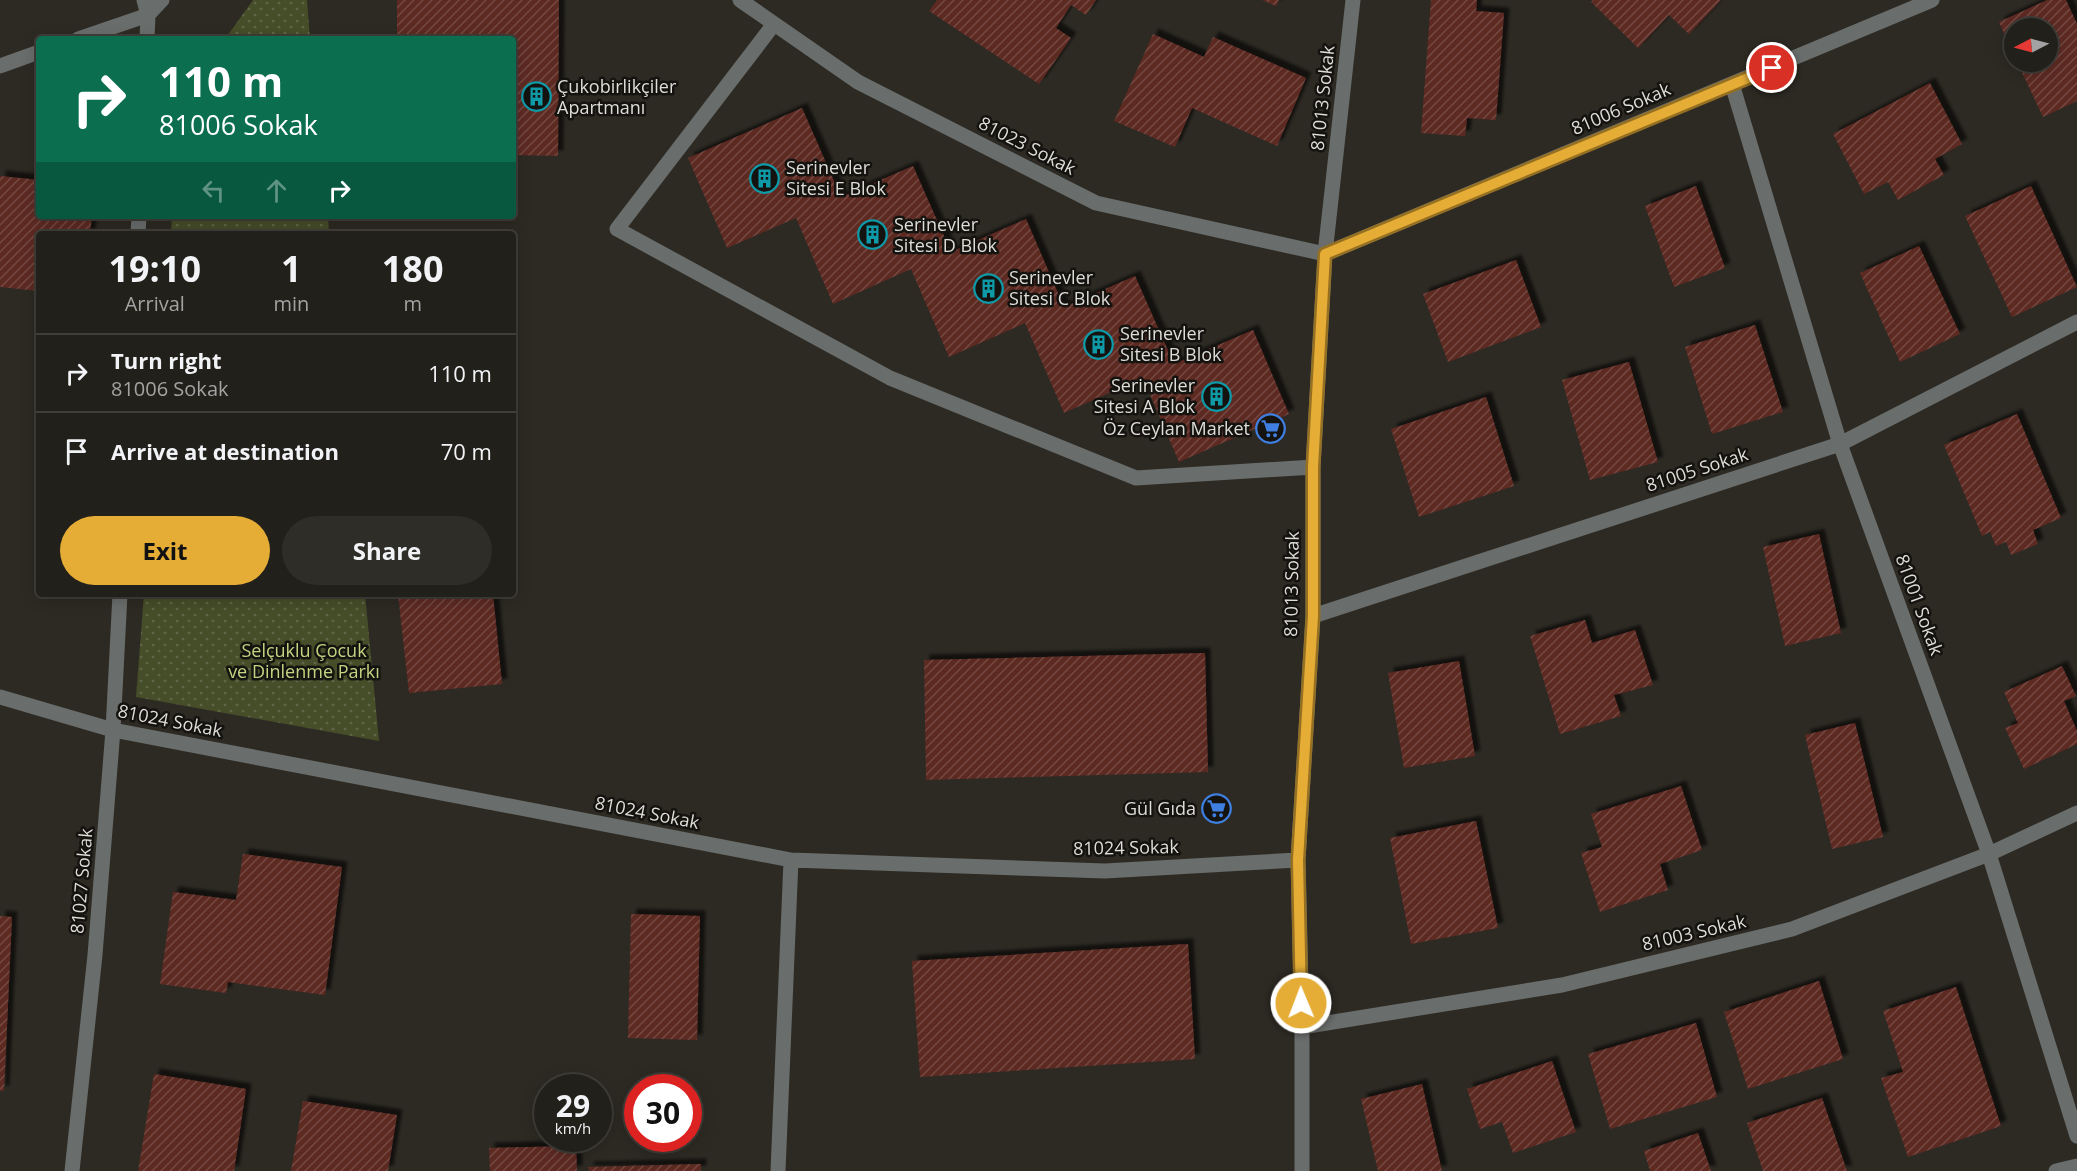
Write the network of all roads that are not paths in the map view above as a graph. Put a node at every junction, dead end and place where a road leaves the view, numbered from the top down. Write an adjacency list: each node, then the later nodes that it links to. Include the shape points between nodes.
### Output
1 (144, 0): 6 (street)
2 (162, 0): 6 (street)
3 (740, 0): 7 (street, 81023 Sokak)
4 (1353, 0): 13 (street, 81013 Sokak)
5 (1932, 0): 12 (street, 81006 Sokak)
6 (148, 15): 8 (street); 9 (street)
7 (774, 24): 13 (street, 81023 Sokak, via 858,82 1096,203); 16 (street, via 617,229 890,378 1136,478)
8 (87, 36)
9 (147, 36)
10 (36, 53): 11 (street)
11 (0, 66)
12 (1732, 84): 13 (street, 81006 Sokak); 15 (street, 81001 Sokak)
13 (1325, 254): 16 (street, 81013 Sokak)
14 (2077, 322): 15 (street, 81005 Sokak)
15 (1840, 444): 18 (street, 81005 Sokak); 22 (street, 81001 Sokak)
16 (1313, 467): 18 (street, 81013 Sokak)
17 (120, 597): 20 (street, 81027 Sokak)
18 (1313, 616): 24 (street, 81013 Sokak)
19 (0, 697): 20 (street, 81024 Sokak)
20 (113, 730): 23 (street, 81024 Sokak); 28 (street, 81027 Sokak)
21 (2077, 813): 22 (street, 81003 Sokak)
22 (1989, 854): 25 (street, 81003 Sokak, via 1792,929 1562,985); 26 (street, 81001 Sokak)
23 (791, 860): 24 (street, 81024 Sokak, via 1105,871); 29 (street)
24 (1298, 860): 25 (street, 81013 Sokak)
25 (1302, 1027): 30 (street, 81013 Sokak)
26 (2077, 1136)
27 (2077, 1166): 31 (street)
28 (72, 1171)
29 (778, 1171)
30 (1302, 1171)
31 (2056, 1171)

